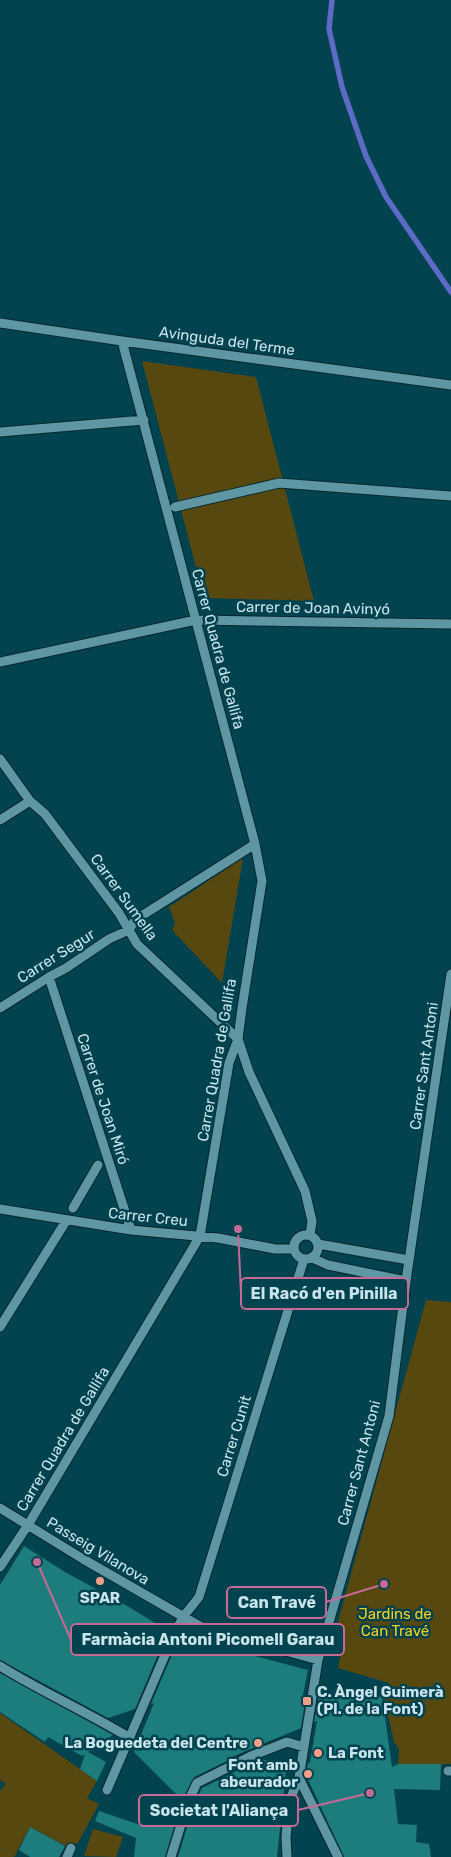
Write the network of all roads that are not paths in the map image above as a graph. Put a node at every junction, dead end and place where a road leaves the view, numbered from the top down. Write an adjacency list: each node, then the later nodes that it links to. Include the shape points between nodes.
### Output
1 (0, 323): 2 (street, Avinguda del Terme)
2 (122, 341): 3 (street, Avinguda del Terme); 4 (street, Carrer Quadra de Gallifa)
3 (451, 385)
4 (144, 420): 5 (street); 8 (street, Carrer Quadra de Gallifa)
5 (0, 432)
6 (451, 496): 7 (street, via 279,483)
7 (175, 507)
8 (196, 620): 9 (street, Carrer de Joan Avinyó); 10 (street, Carrer de Joan Avinyó); 14 (street, Carrer Quadra de Gallifa)
9 (451, 624)
10 (0, 662)
11 (0, 759): 12 (street, Carrer Sumella)
12 (30, 801): 13 (street); 15 (street, Carrer Sumella, via 45,814)
13 (0, 820)
14 (255, 844): 15 (street, Carrer Segur, via 135,920); 19 (street, Carrer Quadra de Gallifa, via 262,881)
15 (129, 930): 17 (street, Carrer Segur); 19 (street, Carrer Sumella, via 137,944)
16 (451, 974): 30 (street, Carrer Sant Antoni)
17 (49, 977): 18 (street, Carrer Segur); 24 (street, Carrer de Joan Miró)
18 (0, 1008)
19 (238, 1039): 25 (street, Carrer Sumella, via 249,1072 305,1191 312,1221); 26 (street, Carrer Quadra de Gallifa, via 229,1063)
20 (98, 1165): 21 (street)
21 (73, 1208)
22 (0, 1209): 23 (street, Carrer Creu)
23 (66, 1221): 24 (street, Carrer Creu); 32 (street)
24 (131, 1230): 26 (street, Carrer Creu)
25 (310, 1235): 27 (street); 28 (street, via 298,1238)
26 (200, 1236): 28 (street, Carrer Creu); 34 (street, Carrer Quadra de Gallifa)
27 (318, 1244): 29 (street, via 318,1251); 30 (street)
28 (294, 1249): 29 (street, via 296,1254)
29 (308, 1258): 31 (street); 36 (street, Carrer Cunit, via 199,1598)
30 (409, 1260): 31 (street, Carrer Sant Antoni)
31 (406, 1281): 37 (street, Carrer Sant Antoni, via 389,1416)
32 (0, 1327)
33 (0, 1508): 34 (street, Passeig Vilanova)
34 (28, 1525): 35 (street, Carrer Quadra de Gallifa); 36 (street, Passeig Vilanova)
35 (0, 1567)
36 (183, 1617): 37 (street, Passeig Vilanova, via 203,1628); 39 (street, Carrer Cunit)
37 (318, 1660): 40 (street, Carrer Sant Antoni)
38 (0, 1666): 39 (street)
39 (130, 1738): 42 (street, Carrer Cunit)
40 (304, 1747): 41 (street, Carrer Sant Antoni); 45 (street, via 287,1742 196,1783)
41 (299, 1778): 46 (street, Carrer Sant Antoni, via 289,1802); 47 (street)
42 (107, 1790)
43 (71, 1848): 44 (street)
44 (67, 1857)
45 (171, 1857)
46 (287, 1857)
47 (338, 1857)

